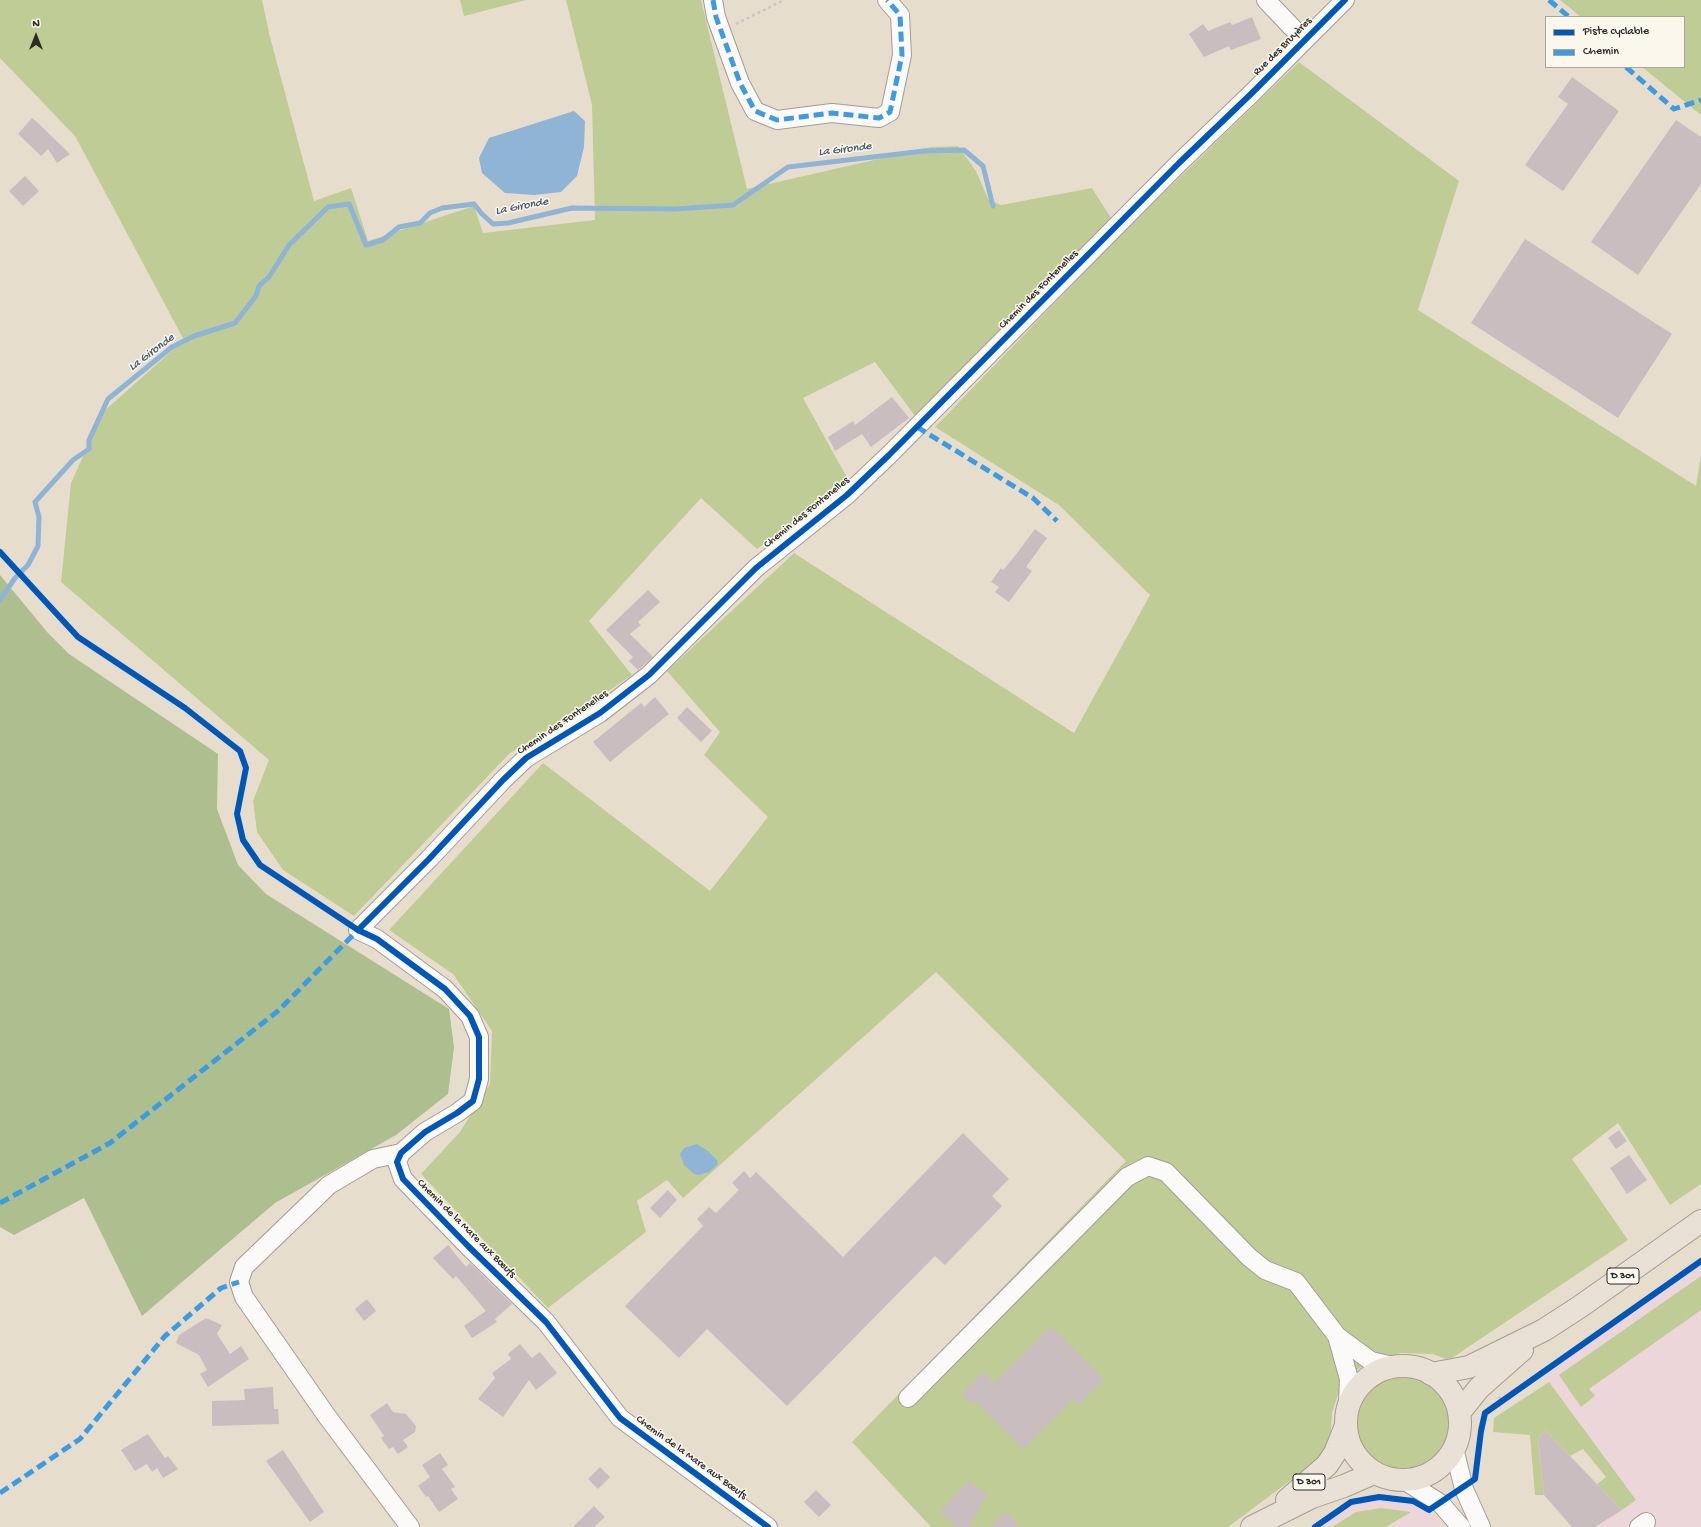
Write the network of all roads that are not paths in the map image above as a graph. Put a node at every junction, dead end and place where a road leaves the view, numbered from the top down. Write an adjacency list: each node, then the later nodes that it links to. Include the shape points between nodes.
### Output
1 (713, 0): 2 (street, via 740,83 756,111 777,120 832,113 879,118 890,112 902,54 900,15)
2 (887, 0)
3 (1266, 0): 5 (street)
4 (1345, 0): 5 (street, Rue des Bruyères)
5 (1304, 40): 6 (street, Rue des Bruyères)
6 (1253, 92): 7 (street, Chemin des Fontenelles, via 1179,162 890,456 847,495 756,568 649,674 600,713 526,758 358,930 377,939 445,989 470,1016 479,1037 479,1078 473,1101 426,1132)
7 (401, 1153): 21 (street, via 373,1159 328,1185 244,1267 240,1282 244,1297 326,1415); 22 (street, Chemin de la Mare aux Bœufs, via 396,1162 403,1179 546,1322 620,1418)
8 (1701, 1221): 9 (main road, D 301)
9 (1544, 1330): 12 (main road, D 301, via 1469,1367); 15 (main road, D 301, via 1479,1388)
10 (1337, 1336): 11 (street, via 1371,1361); 13 (street, via 1296,1282 1265,1270 1249,1257 1166,1172 1148,1166 1127,1177); 14 (street, via 1349,1379)
11 (1397, 1366): 12 (main road, via 1415,1368); 14 (main road, via 1370,1376 1357,1389)
12 (1431, 1374): 15 (main road, via 1451,1392)
13 (908, 1398)
14 (1348, 1404): 16 (main road)
15 (1459, 1413): 17 (main road, via 1460,1430)
16 (1345, 1428): 18 (main road, via 1354,1453 1363,1465); 20 (main road, D 301, via 1328,1465)
17 (1454, 1448): 19 (main road, via 1435,1471); 24 (street, via 1464,1489)
18 (1374, 1473): 19 (main road, via 1392,1480); 20 (main road, D 301, via 1312,1497)
19 (1404, 1481): 23 (street, via 1440,1503)
20 (1255, 1525)
21 (410, 1527)
22 (768, 1527)
23 (1461, 1527)
24 (1481, 1527)

